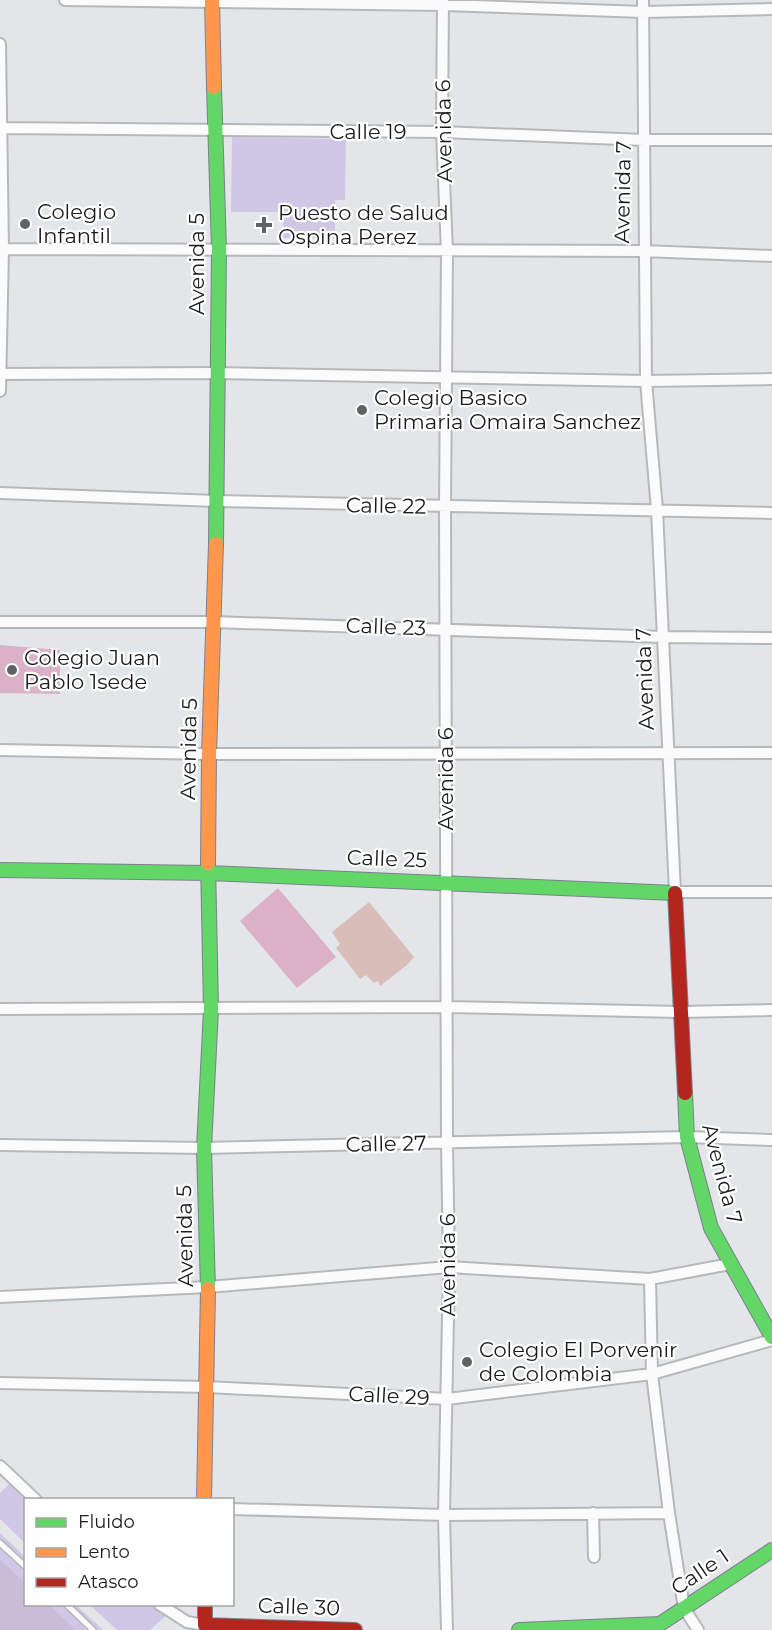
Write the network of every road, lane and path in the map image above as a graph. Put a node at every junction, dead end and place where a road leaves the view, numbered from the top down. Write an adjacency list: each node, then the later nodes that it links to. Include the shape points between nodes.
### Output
1 (65, 0): 3 (street)
2 (643, 0): 6 (street, Avenida 7)
3 (212, 1): 4 (street); 9 (street, Avenida 5)
4 (443, 3): 6 (street); 10 (street, Avenida 6)
5 (772, 9): 6 (street)
6 (644, 12): 11 (street, Avenida 7)
7 (0, 44): 8 (street)
8 (1, 128): 9 (street, Calle 19); 13 (street)
9 (216, 131): 10 (street, Calle 19); 14 (street, Avenida 5)
10 (442, 132): 11 (street, Calle 19); 16 (street, Avenida 6)
11 (645, 140): 12 (street, Calle 19); 15 (street, Avenida 7)
12 (772, 140)
13 (2, 249): 14 (street); 19 (street)
14 (219, 250): 16 (street); 18 (street, Avenida 5)
15 (643, 251): 16 (street); 17 (street); 22 (street, Avenida 7)
16 (447, 252): 20 (street, Avenida 6)
17 (772, 256)
18 (217, 373): 19 (street); 20 (street); 25 (street, Avenida 5)
19 (0, 374): 23 (street)
20 (447, 377): 22 (street); 26 (street, Avenida 6)
21 (772, 379): 22 (street)
22 (646, 381): 27 (street, Avenida 7)
23 (0, 391)
24 (0, 493): 25 (street, Calle 22)
25 (217, 501): 26 (street, Calle 22); 30 (street, Avenida 5)
26 (445, 507): 27 (street, Calle 22); 31 (street, Avenida 6)
27 (657, 510): 28 (street, Calle 22); 32 (street, Avenida 7)
28 (772, 513)
29 (0, 622): 30 (street, Calle 23)
30 (213, 622): 31 (street, Calle 23); 37 (street, Avenida 5)
31 (446, 629): 32 (street, Calle 23); 38 (street, Avenida 6)
32 (664, 637): 33 (street, Calle 23); 35 (street, Avenida 7)
33 (772, 639)
34 (0, 750): 37 (street)
35 (669, 753): 36 (street); 38 (street); 42 (street, Avenida 7)
36 (772, 753)
37 (209, 754): 38 (street); 40 (street, Avenida 5)
38 (446, 754): 41 (street, Avenida 6)
39 (0, 870): 40 (street, Calle 25)
40 (208, 873): 41 (street, Calle 25); 46 (street, Avenida 5)
41 (446, 882): 42 (street, Calle 25); 44 (street, Avenida 6)
42 (675, 892): 43 (street, Calle 25); 47 (street, Avenida 7)
43 (772, 892)
44 (446, 1007): 46 (street); 47 (street); 51 (street, Avenida 6)
45 (0, 1009): 46 (street)
46 (211, 1009): 53 (street, Avenida 5)
47 (680, 1012): 48 (street); 49 (street, Avenida 7)
48 (772, 1012)
49 (687, 1137): 50 (street, Calle 27); 51 (street, Calle 27); 54 (street, Avenida 7, via 711,1227)
50 (772, 1140)
51 (447, 1143): 53 (street, Calle 27); 55 (street, Avenida 6)
52 (0, 1145): 53 (street, Calle 27)
53 (204, 1148): 57 (street, Avenida 5)
54 (730, 1264): 56 (street); 59 (street, Avenida 7)
55 (449, 1267): 56 (street); 57 (street); 63 (street, Avenida 6)
56 (650, 1279): 60 (street)
57 (208, 1287): 58 (street); 62 (street, Avenida 5)
58 (0, 1297)
59 (772, 1339): 60 (street, Calle 29)
60 (652, 1374): 63 (street, Calle 29); 69 (street)
61 (0, 1383): 62 (street, Calle 29)
62 (207, 1387): 63 (street, Calle 29); 66 (street, Avenida 5)
63 (447, 1399): 70 (street, Avenida 6)
64 (0, 1466): 65 (street)
65 (34, 1498)
66 (204, 1498)
67 (234, 1509): 70 (street)
68 (593, 1513): 69 (street); 70 (street); 73 (street)
69 (669, 1513): 78 (street)
70 (444, 1515): 84 (street, Avenida 6)
71 (0, 1543): 74 (lane)
72 (772, 1550): 78 (street, Calle 1)
73 (594, 1557)
74 (24, 1565)
75 (67, 1606): 82 (lane)
76 (161, 1606): 80 (street)
77 (205, 1606): 80 (street)
78 (684, 1608): 79 (street, Calle 1); 86 (street)
79 (656, 1627): 81 (street)
80 (206, 1628): 83 (street, Calle 30)
81 (616, 1628): 85 (street)
82 (93, 1630)
83 (355, 1630)
84 (447, 1630)
85 (519, 1630)
86 (698, 1630)

